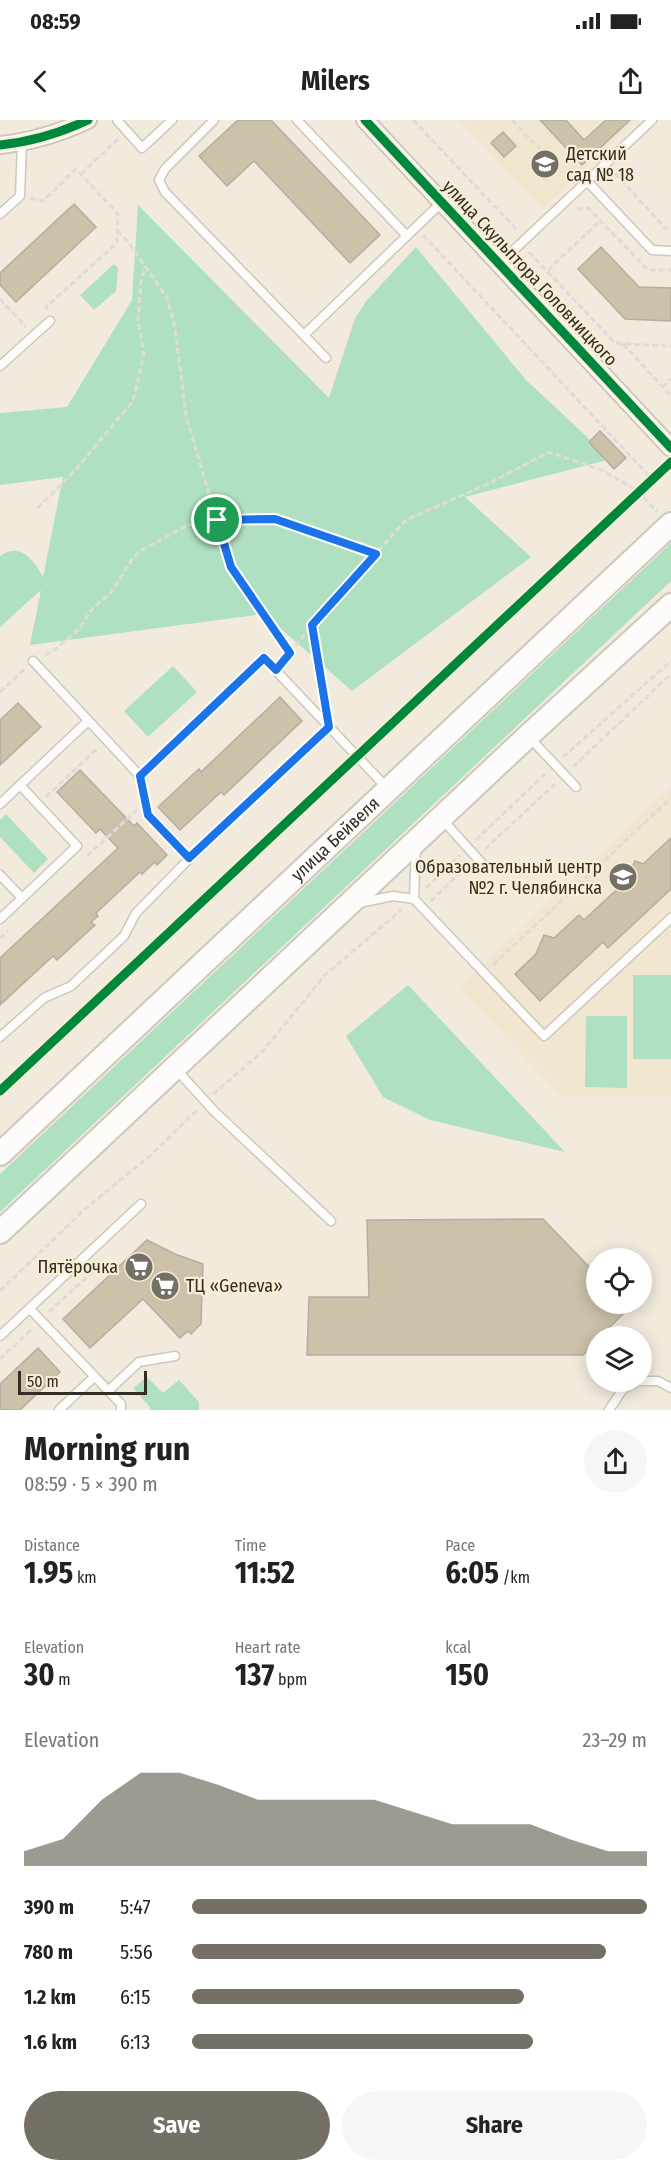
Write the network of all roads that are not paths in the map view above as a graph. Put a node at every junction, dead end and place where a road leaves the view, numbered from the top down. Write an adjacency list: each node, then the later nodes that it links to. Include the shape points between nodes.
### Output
1 (88, 120): 8 (street)
2 (117, 120): 3 (lane, via 142,148)
3 (172, 120)
4 (214, 120): 17 (lane, via 165,169 159,180 165,192)
5 (297, 120): 13 (lane)
6 (365, 120): 11 (street, улица Скульптора Головницкого)
7 (652, 120): 10 (lane)
8 (22, 143): 9 (street); 12 (lane, via 20,196)
9 (0, 146)
10 (587, 181): 14 (lane, via 652,250); 15 (lane)
11 (442, 202): 13 (lane); 15 (street, улица Скульптора Головницкого)
12 (0, 214)
13 (406, 236): 17 (lane)
14 (671, 251)
15 (499, 264): 20 (street, улица Скульптора Головницкого)
16 (50, 321): 19 (lane)
17 (304, 335): 18 (lane)
18 (326, 358)
19 (0, 366)
20 (671, 448)
21 (671, 524): 29 (main road, улица Бейвеля)
22 (671, 605): 26 (main road)
23 (33, 661): 24 (lane)
24 (88, 721): 25 (lane, via 140,776 264,658); 27 (lane)
25 (329, 727): 29 (lane); 34 (lane)
26 (528, 736): 28 (lane); 32 (main road)
27 (20, 785): 30 (lane); 37 (lane, via 77,846)
28 (576, 787)
29 (389, 789): 44 (main road, улица Бейвеля)
30 (0, 804)
31 (148, 815): 34 (lane)
32 (441, 818): 33 (main road); 35 (lane)
33 (417, 840): 38 (lane); 39 (main road)
34 (189, 858): 42 (lane, via 136,913 124,936 71,986 44,998)
35 (487, 868)
36 (0, 875): 37 (lane)
37 (22, 898): 41 (lane)
38 (414, 899): 39 (lane, via 393,897); 40 (lane, via 544,1036)
39 (347, 906): 43 (main road)
40 (671, 918)
41 (0, 919)
42 (0, 1036)
43 (175, 1068): 46 (lane); 47 (main road)
44 (0, 1154)
45 (141, 1204): 48 (lane)
46 (331, 1221)
47 (0, 1232)
48 (30, 1309): 49 (lane); 51 (lane)
49 (0, 1336)
50 (175, 1356): 54 (lane, via 139,1362)
51 (94, 1377): 54 (lane); 56 (lane)
52 (652, 1381): 53 (lane)
53 (671, 1388)
54 (108, 1391): 57 (lane, via 121,1404)
55 (621, 1392): 58 (lane)
56 (59, 1410)
57 (121, 1410)
58 (609, 1410)

